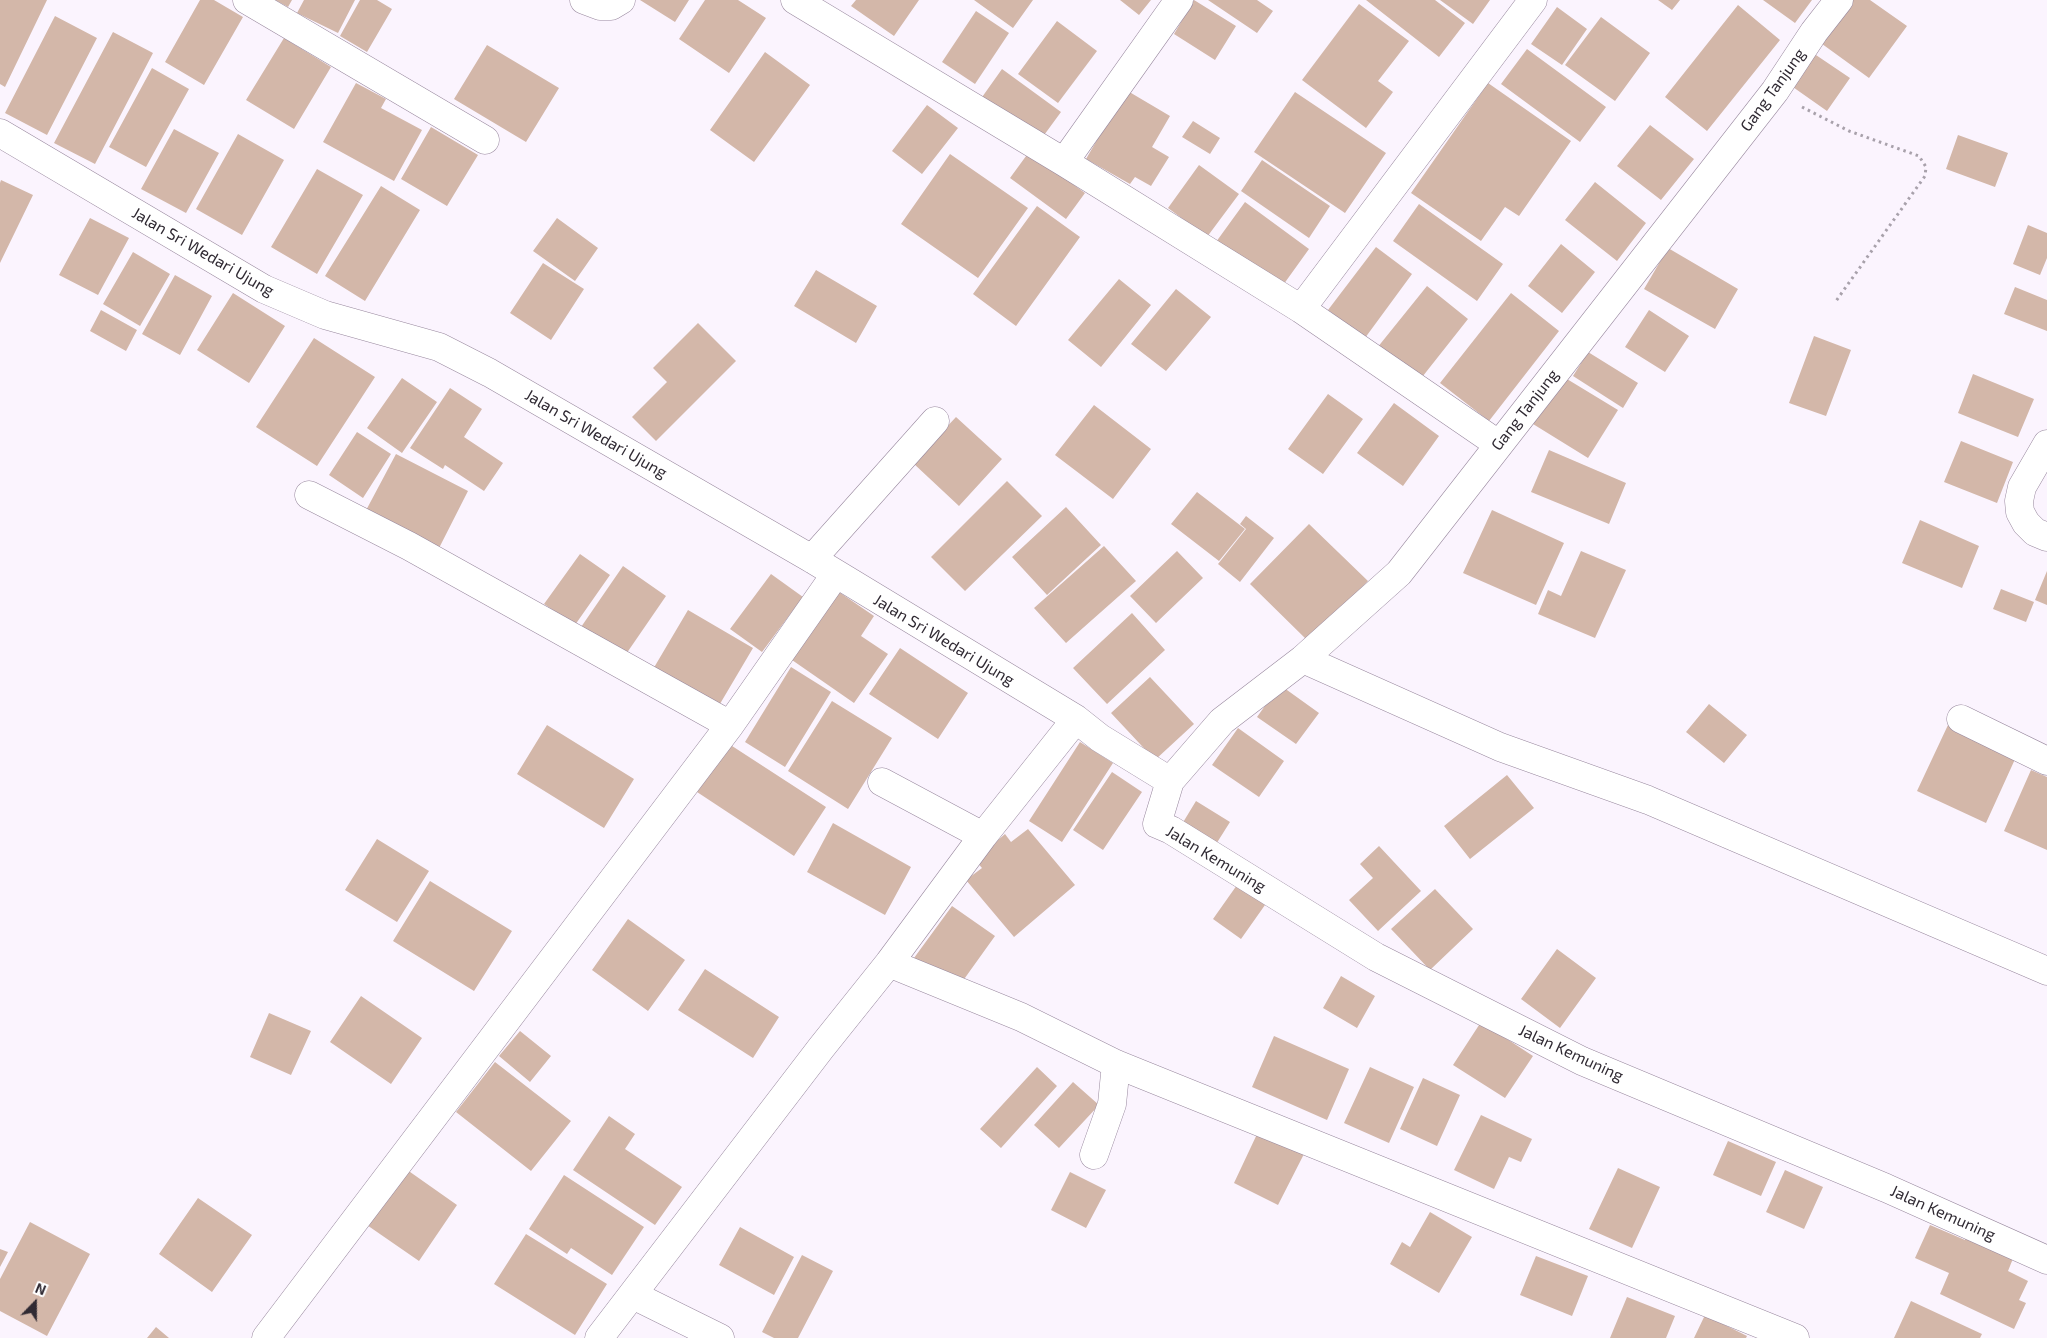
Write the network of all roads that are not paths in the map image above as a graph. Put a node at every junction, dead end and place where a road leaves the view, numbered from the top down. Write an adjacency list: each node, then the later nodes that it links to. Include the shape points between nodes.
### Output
1 (246, 0): 9 (street)
2 (584, 0): 3 (street, via 611,6)
3 (621, 0)
4 (795, 0): 10 (street)
5 (1179, 0): 10 (street)
6 (1533, 0): 11 (street)
7 (1839, 0): 13 (street, Gang Tanjung, via 1775,91)
8 (0, 133): 17 (street, Jalan Sri Wedari Ujung, via 264,290 325,315 439,348 490,373)
9 (485, 140)
10 (1064, 162): 11 (street)
11 (1301, 309): 13 (street)
12 (935, 421): 17 (street)
13 (1498, 444): 19 (street, Gang Tanjung, via 1399,573)
14 (2047, 444): 16 (street, via 2022,487 2018,501 2026,523)
15 (309, 495): 22 (street, via 476,582)
16 (2047, 537)
17 (812, 559): 18 (street, Jalan Sri Wedari Ujung)
18 (835, 575): 20 (street, Jalan Sri Wedari Ujung); 22 (street)
19 (1303, 659): 24 (street, Gang Tanjung, via 1222,720); 28 (street, via 1500,747 1648,800)
20 (1076, 719): 24 (street, Jalan Sri Wedari Ujung, via 1100,738); 26 (street)
21 (1961, 719): 23 (street)
22 (730, 725): 33 (street)
23 (2047, 761)
24 (1170, 780): 31 (street, Jalan Kemuning, via 1157,824 1376,957 1582,1061 1886,1188)
25 (882, 782): 26 (street)
26 (983, 836): 27 (street)
27 (889, 963): 29 (street, via 1021,1017); 32 (street)
28 (2047, 971)
29 (1116, 1064): 30 (street, via 1112,1104); 36 (street)
30 (1094, 1155)
31 (2047, 1260)
32 (633, 1295): 34 (street); 35 (street)
33 (266, 1338)
34 (599, 1338)
35 (720, 1338)
36 (1794, 1338)

